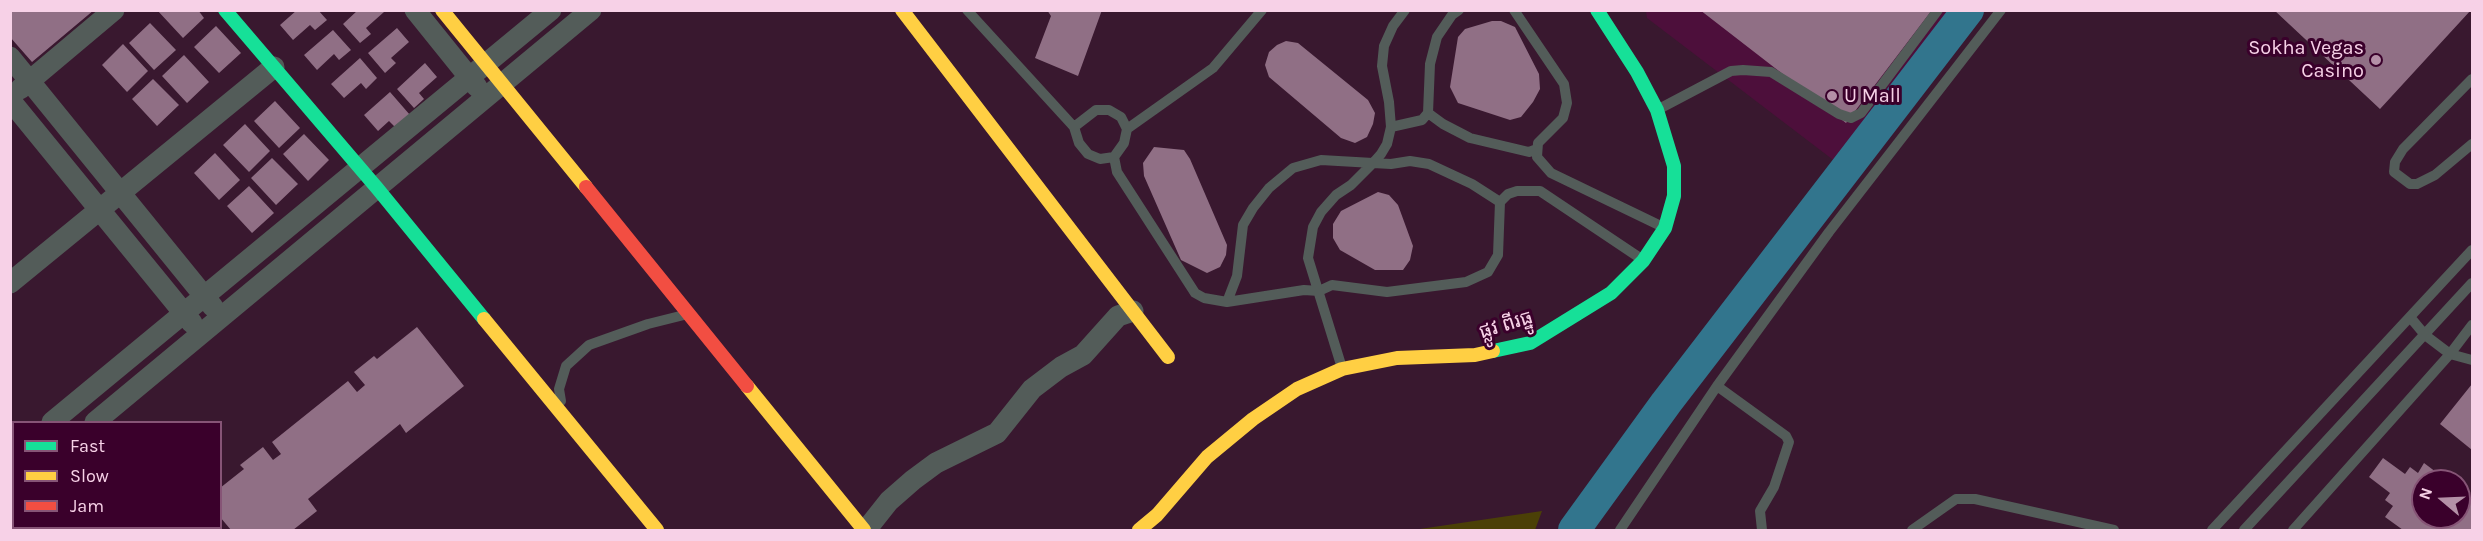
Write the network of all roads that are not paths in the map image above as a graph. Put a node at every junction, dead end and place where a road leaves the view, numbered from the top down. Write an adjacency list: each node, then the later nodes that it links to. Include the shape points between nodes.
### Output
1 (114, 10): 21 (street)
2 (225, 10): 18 (street)
3 (415, 10): 19 (street)
4 (442, 10): 17 (street)
5 (551, 10): 17 (street)
6 (591, 10): 23 (street)
7 (902, 10): 50 (street)
8 (967, 10): 28 (lane)
9 (1262, 10): 30 (lane, via 1213,68)
10 (1405, 10): 29 (lane, via 1384,46 1382,66)
11 (1459, 10): 27 (lane, via 1437,37 1430,64)
12 (1514, 10): 32 (lane, via 1564,84 1567,103 1563,118 1538,143)
13 (1597, 10): 26 (street, ផ្លូវ ពីរធ្នូ)
14 (1938, 10): 26 (lane, via 1861,113 1851,118 1771,72 1743,70 1731,71)
15 (2001, 10): 62 (lane, via 1829,232)
16 (10, 57): 21 (street)
17 (486, 64): 19 (street); 23 (street)
18 (274, 67): 35 (street); 39 (street)
19 (470, 77): 23 (street); 35 (street)
20 (2472, 79): 22 (lane)
21 (30, 81): 25 (street); 39 (street)
22 (2464, 88): 24 (lane); 31 (lane, via 2403,149 2394,172 2410,184 2417,184 2435,175)
23 (494, 91): 37 (street); 52 (street)
24 (2472, 96)
25 (10, 99): 41 (street)
26 (1657, 110): 42 (street, ផ្លូវ ពីរធ្នូ, via 1674,166 1674,196)
27 (1428, 113): 29 (lane, via 1422,120); 32 (lane, via 1470,138 1529,152)
28 (1074, 127): 30 (lane, via 1095,110 1109,110 1121,117); 33 (lane, via 1088,154 1100,159)
29 (1391, 127): 34 (lane, via 1387,144)
30 (1127, 129): 33 (lane, via 1124,143)
31 (2472, 144)
32 (1537, 149): 36 (lane, via 1537,157)
33 (1114, 157): 49 (lane, via 1117,172 1194,293)
34 (1373, 163): 40 (lane, via 1429,164); 47 (lane, via 1336,195 1313,227 1308,258); 49 (lane, via 1320,160 1293,168 1269,188 1243,225 1237,276)
35 (360, 168): 37 (street); 48 (street)
36 (1551, 173): 38 (lane); 42 (lane)
37 (377, 188): 53 (street); 63 (street)
38 (1540, 191): 40 (lane, via 1508,194); 44 (lane)
39 (120, 193): 41 (street); 48 (street)
40 (1500, 202): 47 (lane, via 1498,255 1488,272 1466,282 1387,292 1332,285)
41 (100, 210): 45 (street); 51 (street)
42 (1665, 228): 44 (street, ផ្លូវ ពីរធ្នូ)
43 (2472, 250): 54 (lane)
44 (1643, 261): 61 (street, ផ្លូវ ពីរធ្នូ, via 1611,293 1530,343 1475,355 1397,358)
45 (10, 283)
46 (2472, 283): 57 (lane)
47 (1319, 291): 49 (lane); 61 (lane)
48 (205, 297): 51 (street); 53 (street)
49 (1227, 302)
50 (1133, 311): 59 (street); 67 (street, via 1118,316 1083,355 1032,388 997,434 936,463 913,480 888,501)
51 (184, 314): 56 (street); 64 (street)
52 (688, 314): 63 (lane, via 589,345 566,366 559,389); 67 (street)
53 (222, 317): 56 (street)
54 (2410, 317): 57 (lane); 73 (lane)
55 (2472, 325): 58 (lane)
56 (201, 334): 65 (street)
57 (2425, 335): 58 (lane); 74 (lane)
58 (2450, 354): 60 (lane); 75 (lane)
59 (1168, 357)
60 (2472, 360)
61 (1342, 369): 68 (street, ផ្លូវ ពីរធ្នូ, via 1297,389 1252,419 1207,457 1157,516)
62 (1717, 386): 69 (lane); 70 (lane, via 1789,442 1774,487 1760,511)
63 (563, 416): 66 (street)
64 (54, 421)
65 (97, 421)
66 (657, 531)
67 (865, 531)
68 (1139, 531)
69 (1620, 531)
70 (1762, 531)
71 (1912, 531): 72 (lane, via 1956,499 1975,499)
72 (2114, 531)
73 (2212, 531)
74 (2244, 531)
75 (2293, 531)

